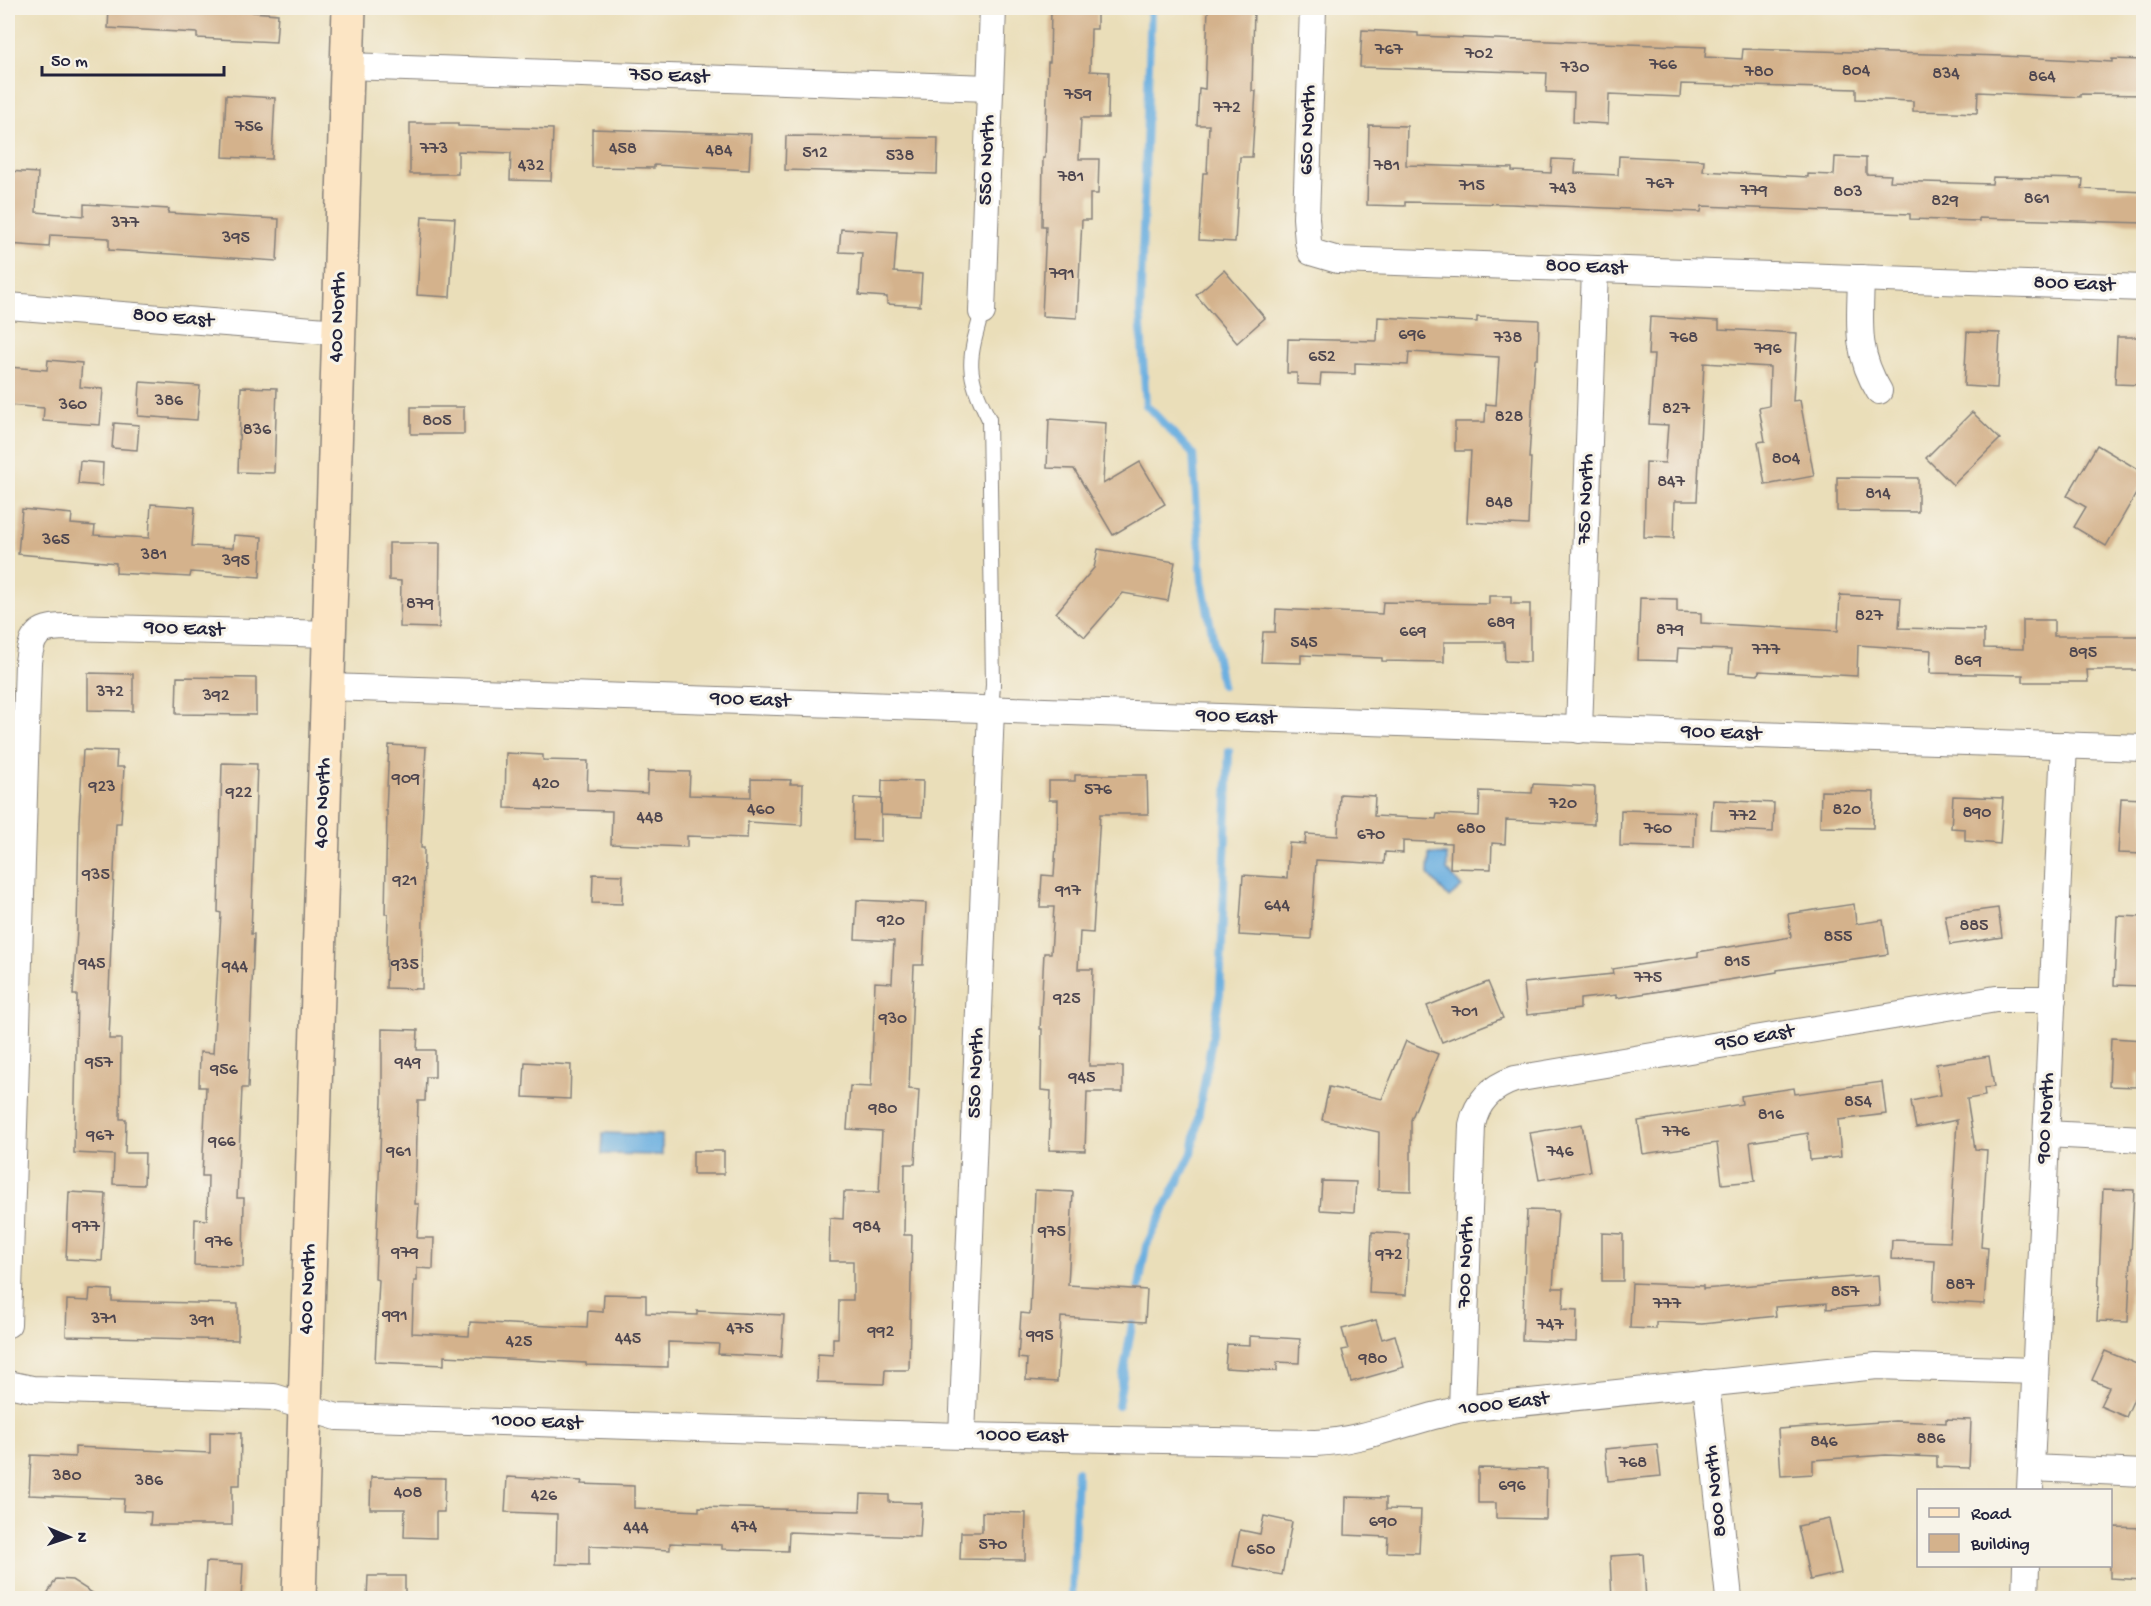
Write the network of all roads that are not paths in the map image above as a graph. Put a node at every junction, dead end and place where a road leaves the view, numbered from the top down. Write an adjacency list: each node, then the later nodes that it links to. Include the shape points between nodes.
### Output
1 (349, 8): 4 (main road, 400 North)
2 (993, 8): 5 (street, 550 North)
3 (1313, 8): 6 (street, 650 North, via 1306,218)
4 (347, 66): 5 (street, 750 East); 12 (main road, 400 North)
5 (990, 88): 11 (street, 550 North)
6 (1311, 252): 7 (street, 800 East, via 1338,260)
7 (1595, 269): 8 (street, 800 East); 17 (street, 750 North)
8 (1861, 278): 9 (street, 800 East); 13 (street, via 1862,354)
9 (2144, 288)
10 (8, 306): 12 (street, 800 East)
11 (982, 312): 16 (lane, via 970,363 976,393 989,418)
12 (339, 332): 14 (main road, 400 North)
13 (1879, 390)
14 (330, 634): 15 (main road, 400 North); 24 (street, 900 East, via 69,627 39,631 33,640 28,662)
15 (328, 687): 16 (street, 900 East); 28 (main road, 400 North)
16 (991, 710): 17 (street, 900 East); 30 (street, 550 North)
17 (1579, 730): 18 (street, 900 East)
18 (2064, 745): 19 (street, 900 East); 20 (street, 900 North)
19 (2144, 748)
20 (2053, 999): 21 (street, 950 East, via 1996,999 1515,1079 1490,1091); 22 (street, 900 North)
21 (1474, 1115): 29 (street, 700 North)
22 (2046, 1134): 23 (street); 25 (street, 900 North)
23 (2144, 1139)
24 (8, 1324)
25 (2035, 1371): 26 (street, 1000 East, via 1877,1366); 32 (street, 900 North)
26 (1706, 1383): 29 (street, 1000 East); 35 (street, 800 North)
27 (8, 1384): 28 (street, 1000 East, via 33,1389 274,1397)
28 (306, 1407): 30 (street, 1000 East, via 337,1418); 34 (main road, 400 North)
29 (1462, 1409): 30 (street, 1000 East, via 1331,1442)
30 (962, 1436)
31 (2144, 1473): 32 (street)
32 (2030, 1479)
33 (2026, 1567): 36 (street)
34 (299, 1599)
35 (1729, 1599)
36 (2025, 1599)

